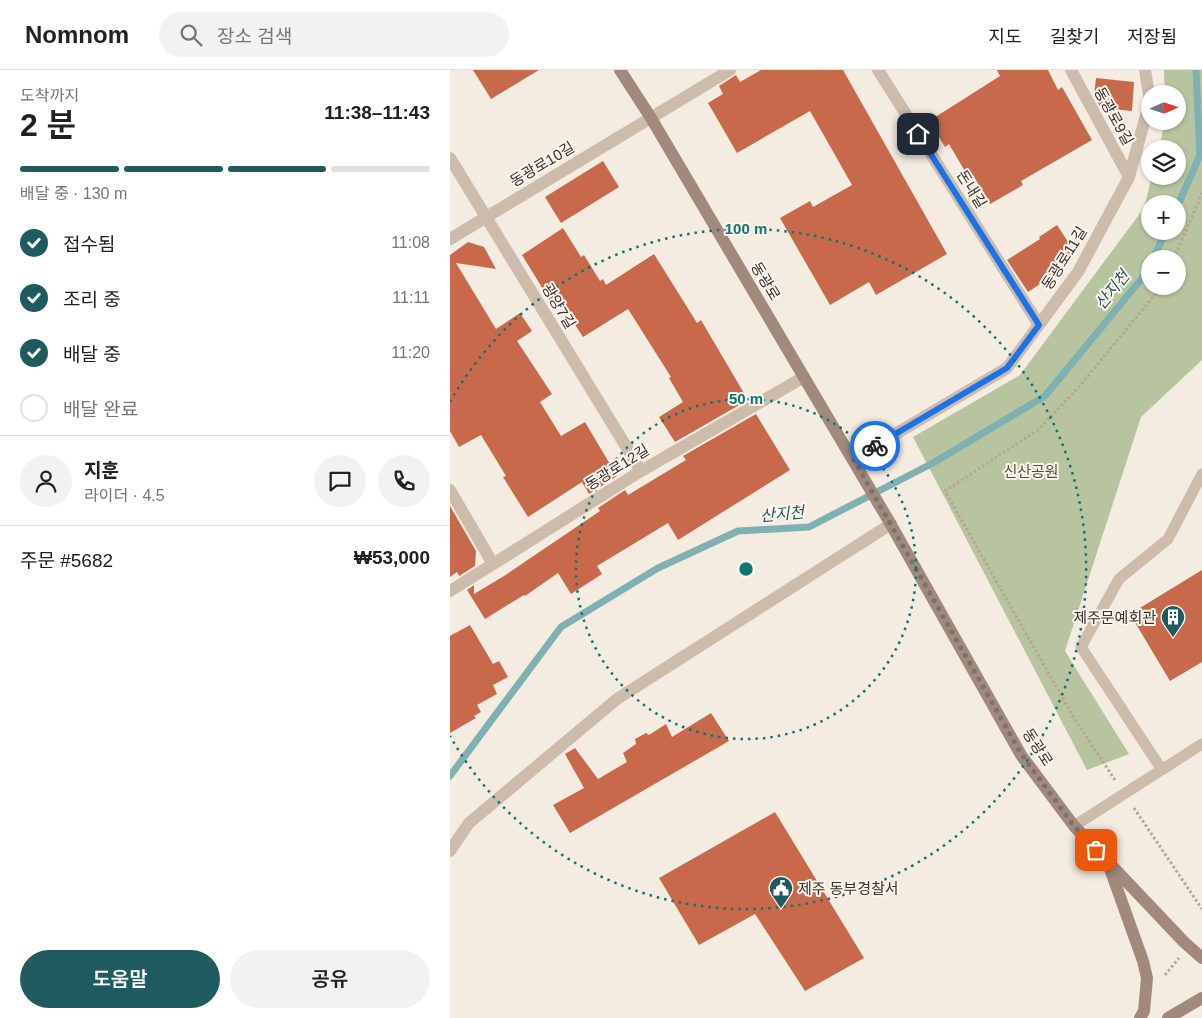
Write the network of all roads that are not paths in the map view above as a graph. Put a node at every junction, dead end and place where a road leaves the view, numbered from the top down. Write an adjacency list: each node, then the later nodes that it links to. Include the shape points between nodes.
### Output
1 (620, 70): 6 (main road, 동광로)
2 (730, 70): 6 (street)
3 (878, 70): 11 (street, 돈내길)
4 (1071, 70): 8 (street, 동광로9길)
5 (1145, 70): 8 (street, 동광로11길, via 1150,101)
6 (651, 118): 9 (street, 동광로10길); 12 (main road, 동광로)
7 (450, 158): 9 (street, 광양7길)
8 (1129, 177): 11 (street, 동광로11길, via 1078,272)
9 (486, 217): 10 (street, 동광로10길); 14 (street, 광양7길)
10 (450, 239)
11 (1039, 325): 13 (street, 동광로11길, via 1007,368)
12 (804, 377): 13 (main road, 동광로); 14 (street, 동광로12길)
13 (853, 460): 17 (main road, 동광로)
14 (640, 471): 18 (street, 동광로12길)
15 (1202, 474): 21 (lane, via 1168,539 1119,579 1081,647)
16 (450, 490): 18 (street)
17 (890, 523): 22 (main road, 동광로, via 1022,755); 23 (street, via 617,699 469,823)
18 (493, 564): 19 (street, 동광로12길)
19 (450, 591)
20 (1202, 744): 21 (lane)
21 (1162, 770): 22 (lane)
22 (1074, 826): 24 (main road, 동광로)
23 (450, 850)
24 (1108, 862): 25 (main road, 동광로); 27 (main road, via 1147,978 1144,1011)
25 (1202, 958)
26 (1202, 998): 28 (main road)
27 (1140, 1018)
28 (1168, 1018)

